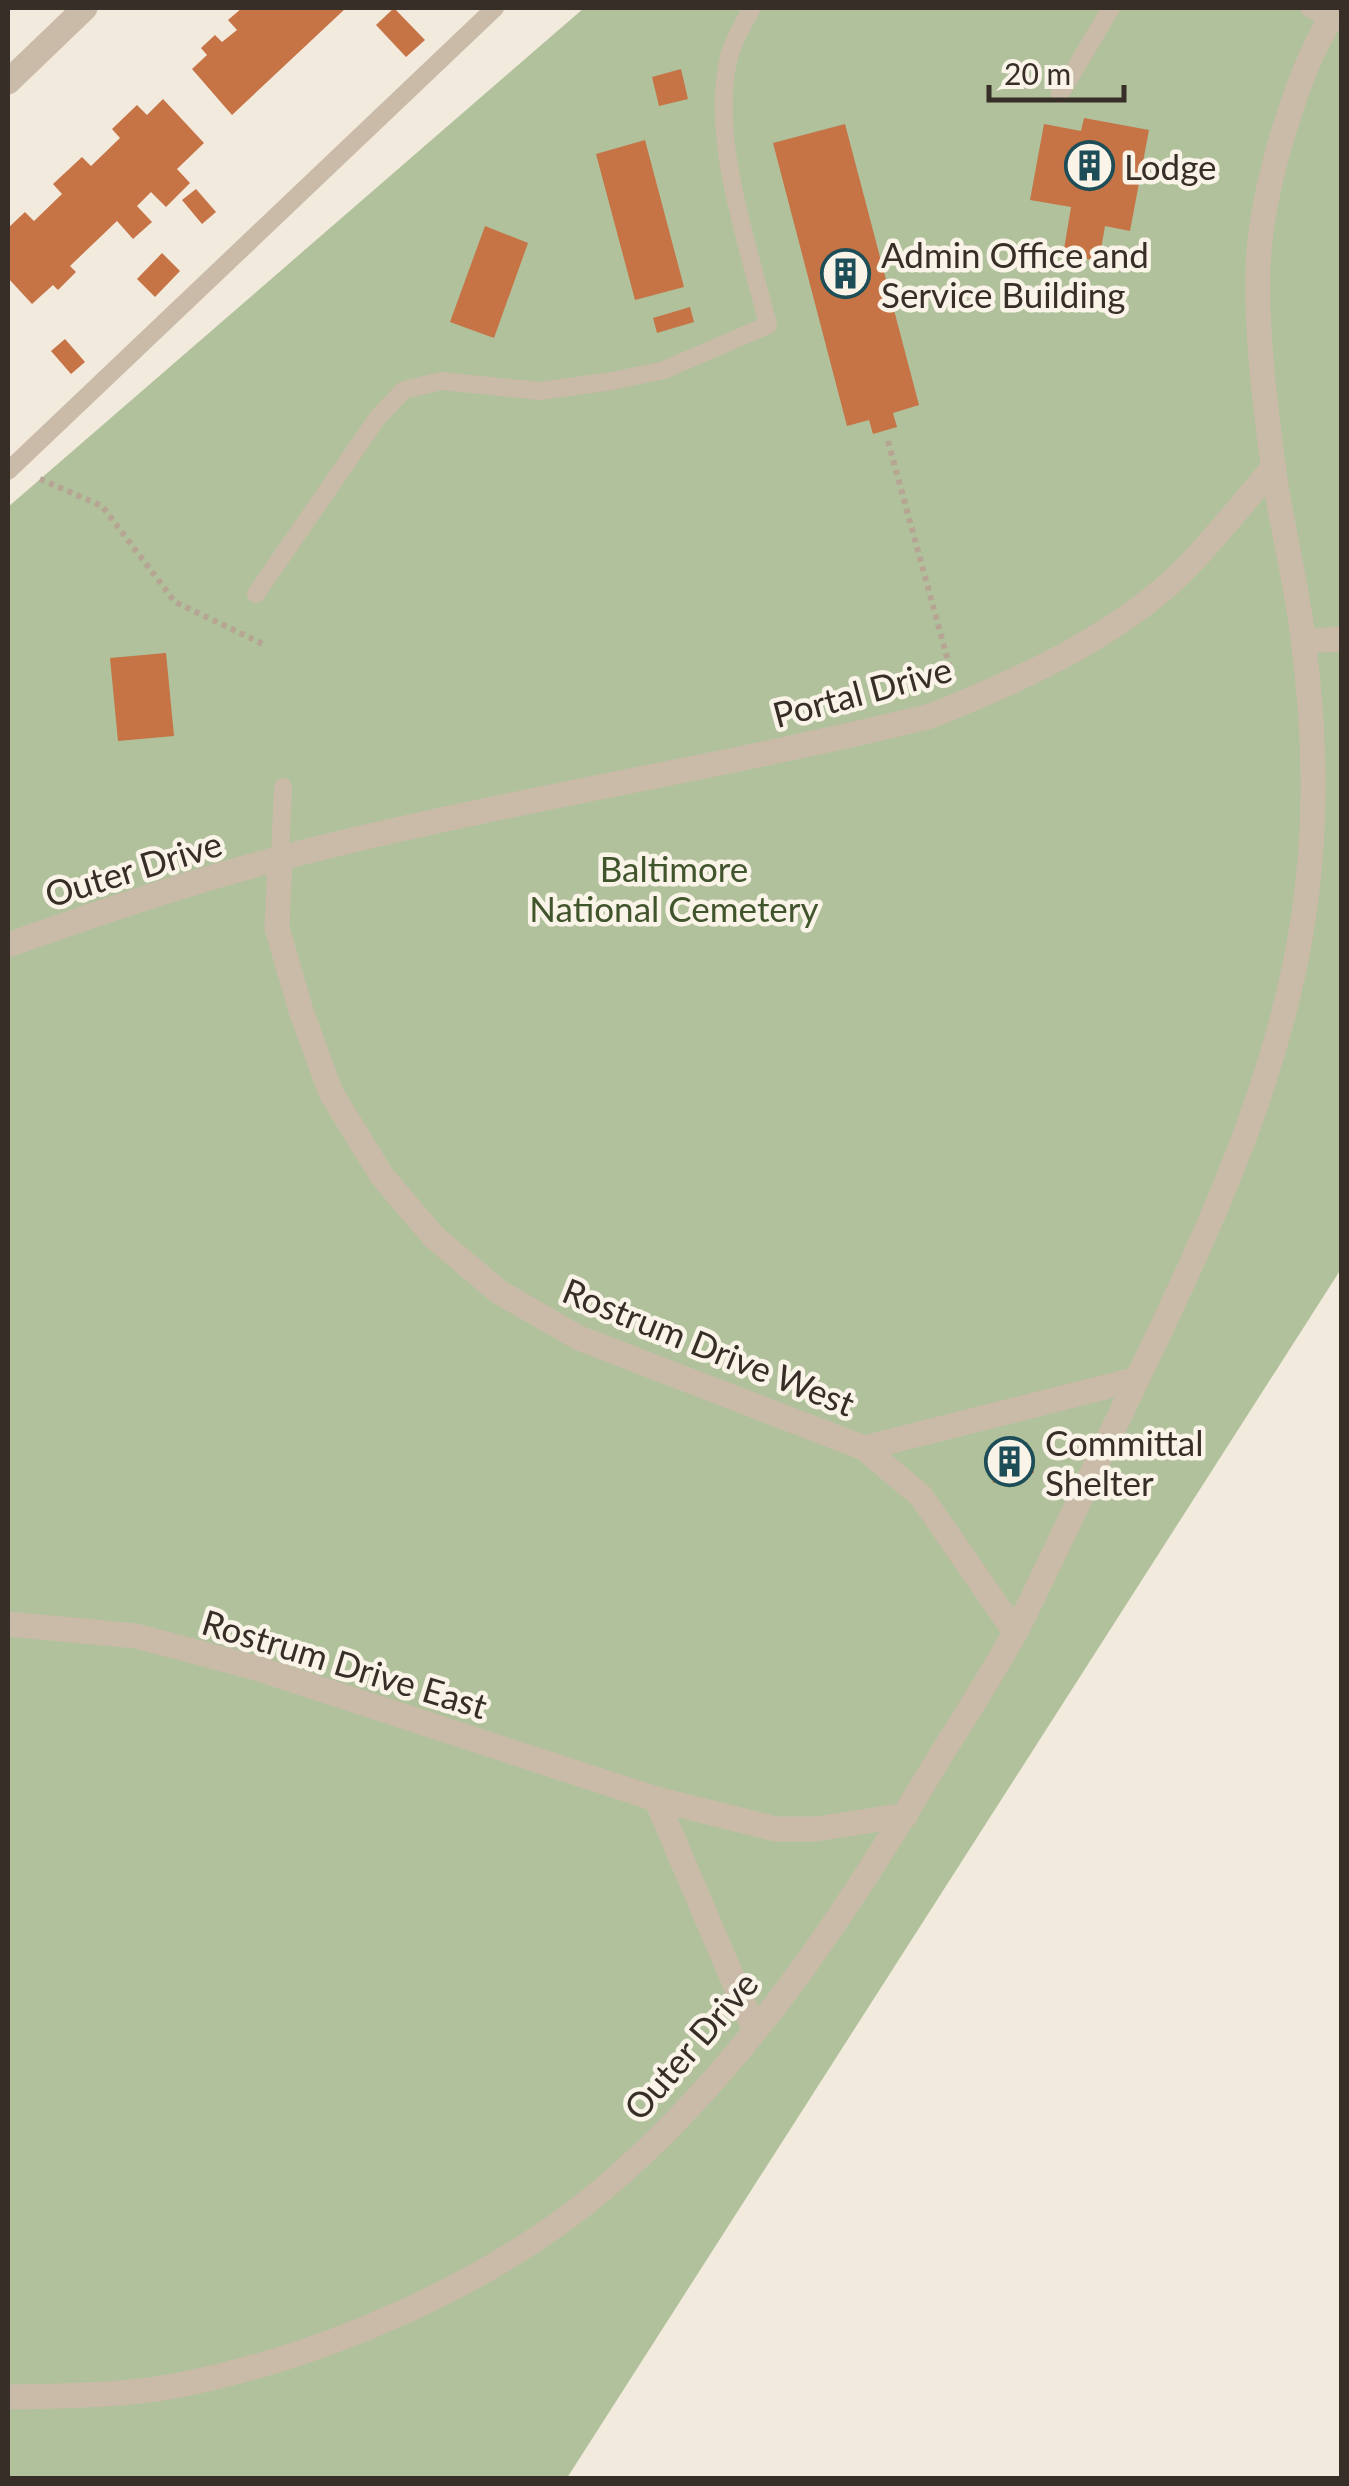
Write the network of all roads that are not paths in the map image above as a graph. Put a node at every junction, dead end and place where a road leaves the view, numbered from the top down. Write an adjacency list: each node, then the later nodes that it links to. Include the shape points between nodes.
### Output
1 (85, 8): 6 (street)
2 (495, 8): 9 (lane)
3 (752, 8): 10 (lane, via 729,56 728,164 768,325 664,370 612,380 540,391 441,381 404,390 378,417)
4 (1111, 8): 7 (lane)
5 (1326, 11): 8 (street, via 1273,166 1262,227 1260,316)
6 (8, 82)
7 (1060, 94)
8 (1274, 467): 12 (street); 14 (street, Portal Drive, via 1181,572 1112,626 1058,659 932,716)
9 (9, 469)
10 (256, 594)
11 (1342, 639): 12 (street)
12 (1304, 641): 16 (street, via 1315,767 1310,867 1294,976 1238,1160)
13 (283, 787): 14 (lane)
14 (280, 858): 15 (street, Outer Drive); 17 (street, Rostrum Drive West, via 277,928 331,1093 382,1176 434,1236 500,1292 580,1338)
15 (8, 945)
16 (1137, 1379): 17 (street, Rostrum Drive West); 19 (street, Outer Drive)
17 (864, 1448): 19 (street, Rostrum Drive West, via 921,1496)
18 (8, 1624): 20 (street, Rostrum Drive East, via 136,1636 256,1668)
19 (1015, 1632): 21 (street, Outer Drive)
20 (656, 1799): 21 (street, Rostrum Drive East, via 776,1830); 22 (street)
21 (906, 1815): 22 (street, Outer Drive)
22 (755, 2030): 23 (street, Outer Drive, via 678,2120 597,2194 501,2260 400,2315 186,2384)
23 (8, 2397)

